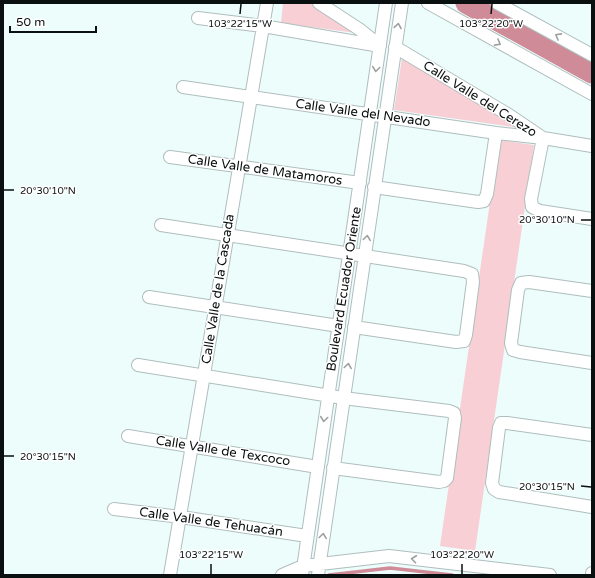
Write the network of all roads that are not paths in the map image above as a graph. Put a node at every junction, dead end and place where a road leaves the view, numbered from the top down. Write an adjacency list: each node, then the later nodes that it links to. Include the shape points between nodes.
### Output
1 (267, 3): 8 (street, Calle Valle de la Cascada)
2 (319, 3): 9 (street, via 359,28)
3 (386, 3): 9 (street, Boulevard Ecuador Oriente)
4 (402, 3): 10 (street, Boulevard Ecuador Oriente, one-way to 4)
5 (428, 3): 13 (street, one-way to 13)
6 (497, 3): 11 (street, one-way to 6)
7 (198, 18): 8 (street)
8 (263, 26): 9 (street); 14 (street, Calle Valle de la Cascada)
9 (380, 46): 15 (street, Boulevard Ecuador Oriente, one-way to 15)
10 (395, 47): 16 (street, Boulevard Ecuador Oriente); 18 (street, Calle Valle del Cerezo)
11 (592, 55)
12 (183, 87): 14 (street, Calle Valle del Nevado)
13 (592, 94)
14 (251, 97): 15 (street, Calle Valle del Nevado); 21 (street, Calle Valle de la Cascada)
15 (370, 114): 16 (street, Calle Valle del Nevado); 22 (street, Boulevard Ecuador Oriente)
16 (385, 116): 17 (street, Calle Valle del Nevado); 23 (street, Boulevard Ecuador Oriente)
17 (496, 134): 18 (street, Calle Valle del Nevado); 23 (street, via 484,201)
18 (543, 138): 19 (street, Calle Valle del Cerezo); 24 (street, via 532,207 540,211)
19 (592, 146)
20 (170, 157): 21 (street, Calle Valle de Matamoros)
21 (239, 166): 22 (street, Calle Valle de Matamoros); 26 (street, Calle Valle de la Cascada)
22 (360, 183): 27 (street, Boulevard Ecuador Oriente)
23 (374, 187): 28 (street, Boulevard Ecuador Oriente, one-way to 23)
24 (592, 219)
25 (161, 225): 26 (street)
26 (227, 236): 27 (street); 31 (street, Calle Valle de la Cascada)
27 (349, 254): 28 (street); 32 (street, Boulevard Ecuador Oriente)
28 (364, 256): 33 (street, Boulevard Ecuador Oriente); 33 (street, via 472,274 466,335 464,341 456,342)
29 (592, 291): 34 (street, via 521,283 511,343 513,350 520,352)
30 (149, 297): 31 (street)
31 (215, 306): 32 (street); 36 (street, Calle Valle de la Cascada)
32 (338, 326): 37 (street, Boulevard Ecuador Oriente)
33 (354, 327): 38 (street, Boulevard Ecuador Oriente, one-way to 33)
34 (592, 363)
35 (138, 365): 36 (street)
36 (204, 376): 37 (street); 41 (street, Calle Valle de la Cascada)
37 (328, 394): 38 (street); 42 (street, Boulevard Ecuador Oriente, one-way to 42)
38 (343, 398): 43 (street, Boulevard Ecuador Oriente); 43 (street, via 454,413 447,478 439,482)
39 (592, 435): 44 (street, via 501,423 492,483 494,489 499,492)
40 (128, 436): 41 (street, Calle Valle de Texcoco)
41 (192, 446): 42 (street, Calle Valle de Texcoco); 46 (street, Calle Valle de la Cascada)
42 (318, 467): 47 (street, Boulevard Ecuador Oriente)
43 (333, 468): 48 (street, Boulevard Ecuador Oriente, one-way to 43)
44 (592, 507)
45 (114, 509): 46 (street, Calle Valle de Tehuacán)
46 (181, 517): 47 (street, Calle Valle de Tehuacán); 50 (street, Calle Valle de la Cascada)
47 (307, 536): 49 (street, Boulevard Ecuador Oriente)
48 (318, 570): 49 (street); 52 (street, one-way to 48, via 389,556)
49 (302, 571): 51 (street)
50 (170, 575)
51 (282, 575)
52 (550, 575)

